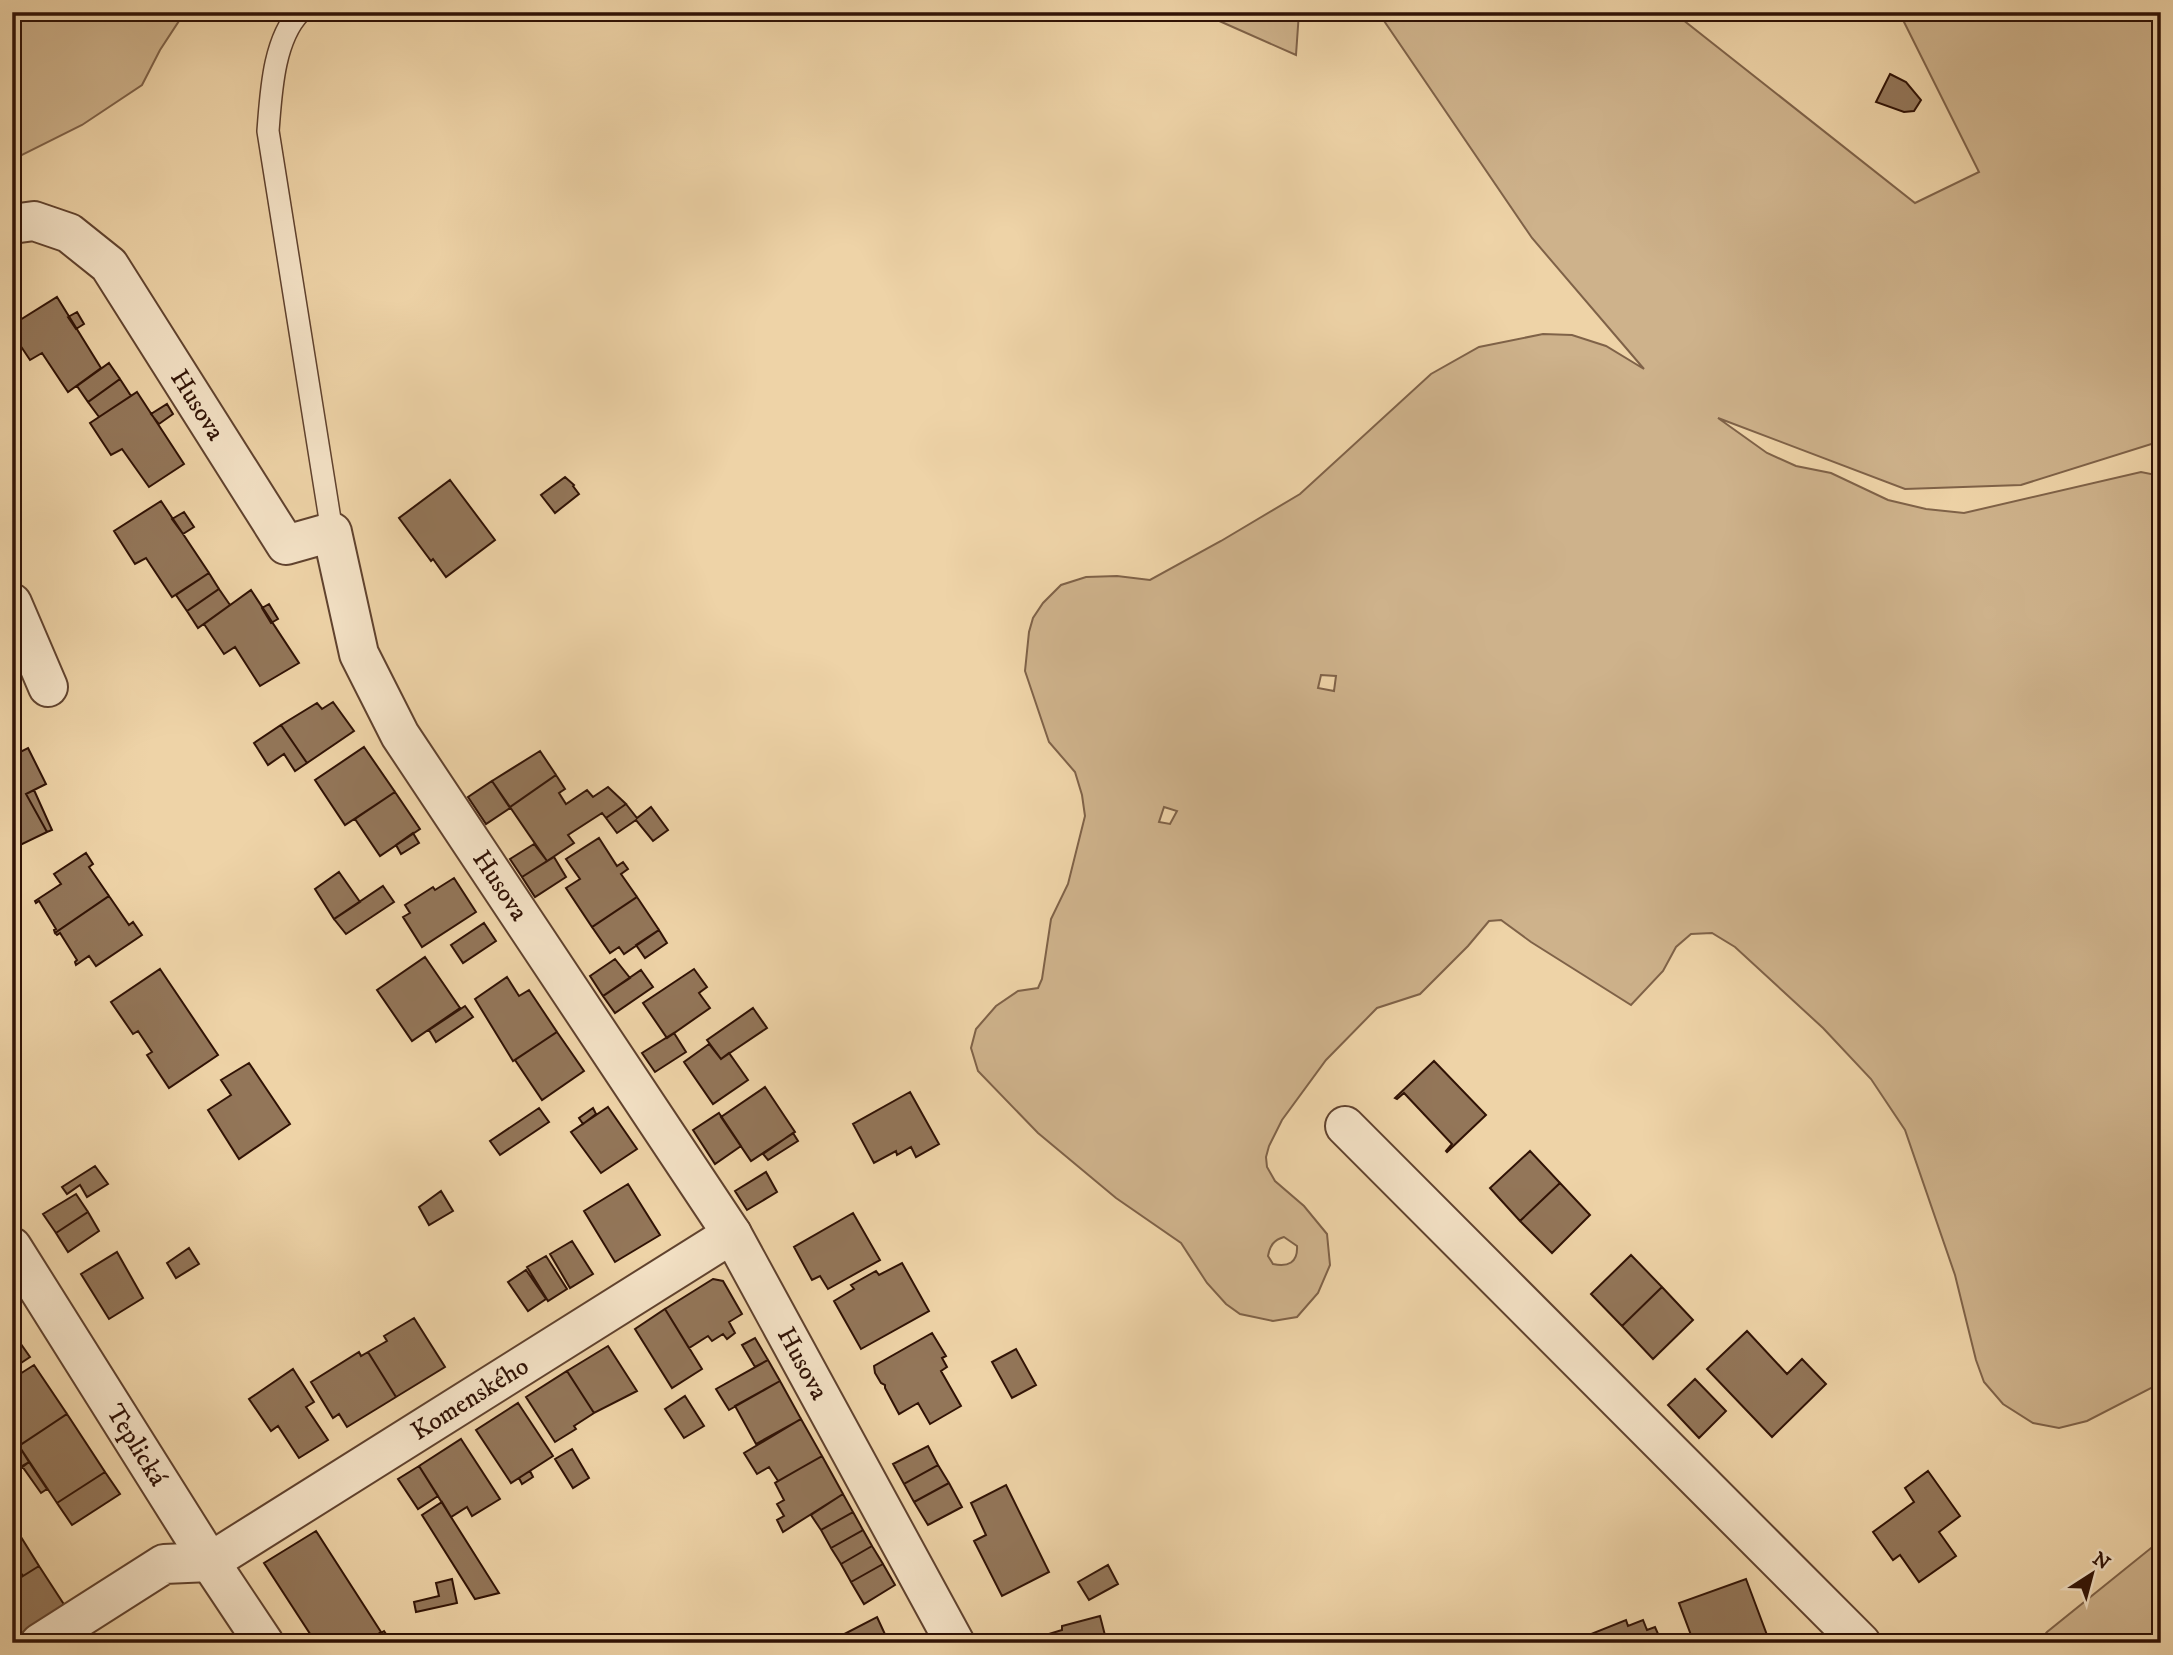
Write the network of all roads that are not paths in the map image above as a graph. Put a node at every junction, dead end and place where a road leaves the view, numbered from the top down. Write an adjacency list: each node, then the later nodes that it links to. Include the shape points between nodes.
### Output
1 (300, 12): 3 (lane, via 290,22 272,77 268,131)
2 (12, 224): 3 (street, Husova, via 34,221 69,233 109,265 286,545)
3 (332, 532): 7 (street, Husova, via 359,654 400,735)
4 (12, 603): 5 (street)
5 (48, 687)
6 (1345, 1126): 13 (street)
7 (732, 1234): 9 (street, Komenského); 12 (street, Husova)
8 (12, 1247): 9 (street, Teplická)
9 (210, 1562): 10 (street, via 164,1564); 11 (street, Teplická)
10 (40, 1643)
11 (264, 1643)
12 (955, 1643)
13 (1861, 1643)

